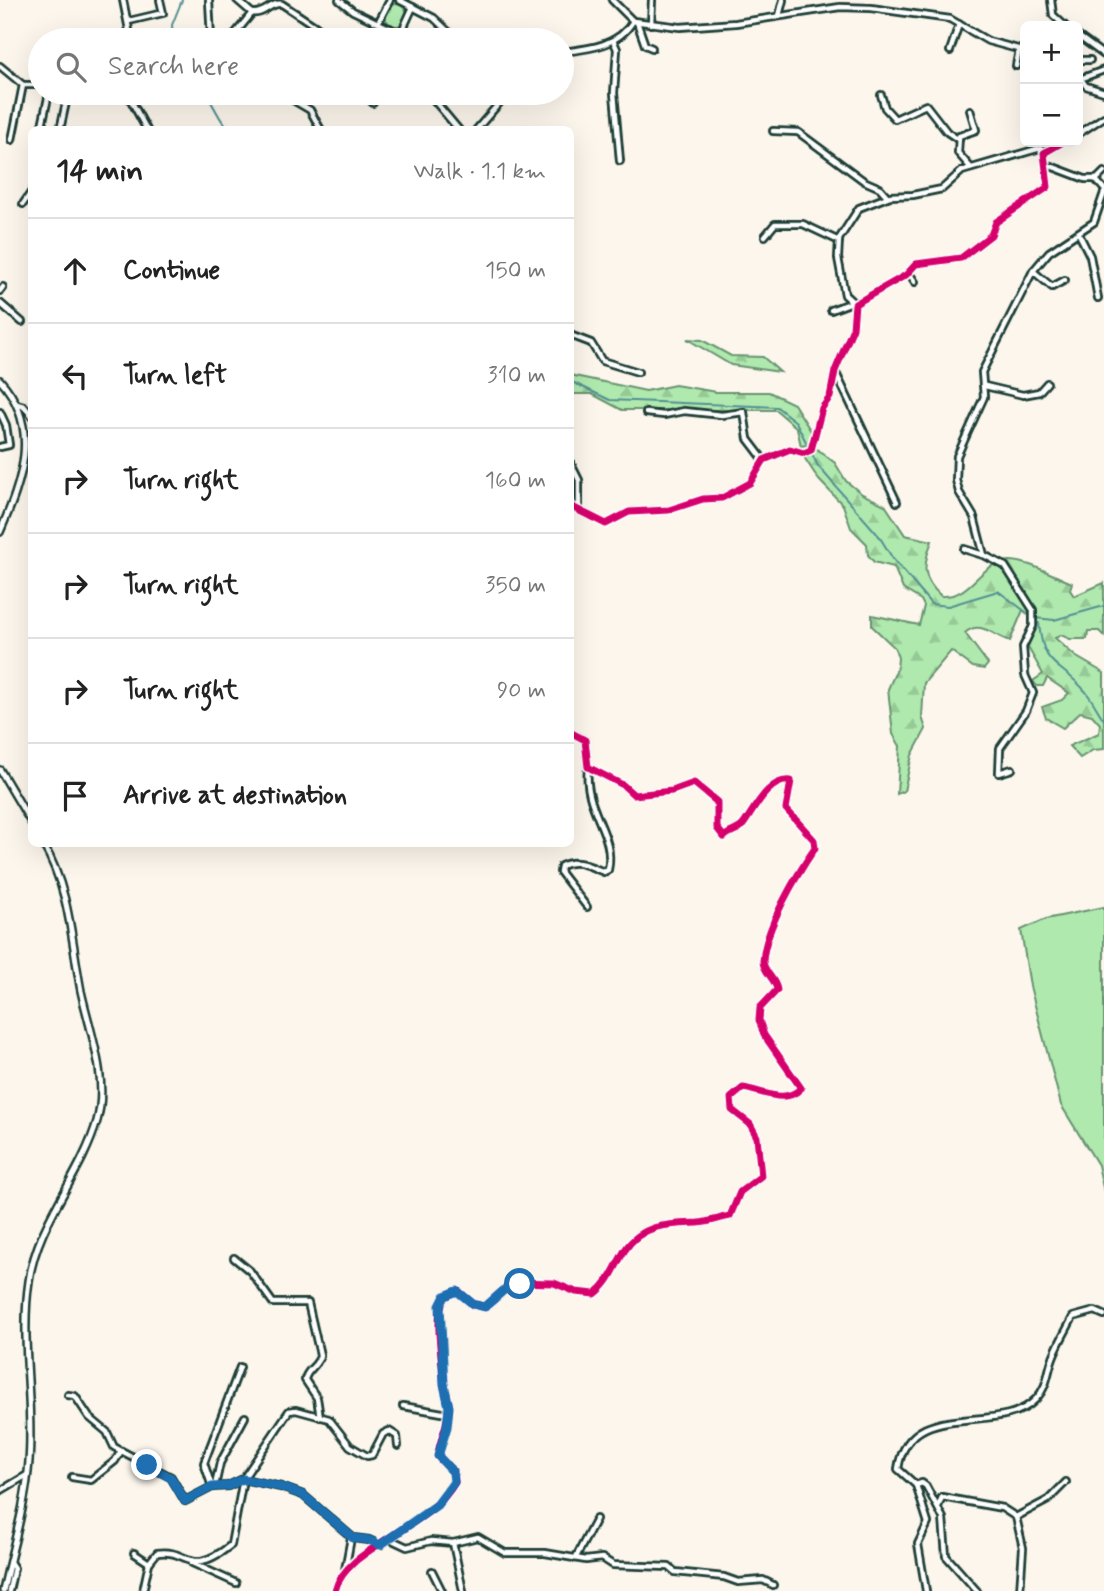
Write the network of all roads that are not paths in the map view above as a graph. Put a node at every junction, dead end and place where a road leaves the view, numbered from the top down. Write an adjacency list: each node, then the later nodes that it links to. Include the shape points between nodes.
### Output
1 (116, 0): 2 (street)
2 (125, 0): 16 (street)
3 (160, 0): 16 (street, via 163,13)
4 (209, 0): 23 (street)
5 (237, 0): 14 (street)
6 (339, 0): 19 (street)
7 (390, 0): 19 (street)
8 (401, 0): 13 (street)
9 (612, 0): 18 (street)
10 (652, 0): 20 (street)
11 (783, 0): 15 (street)
12 (1051, 0): 17 (street)
13 (413, 6): 27 (street); 28 (street)
14 (252, 13): 24 (street); 25 (street, via 282,4)
15 (779, 16): 20 (street, via 695,27); 21 (street, via 855,7 944,18)
16 (129, 21): 22 (street)
17 (1059, 21)
18 (635, 22): 20 (street); 29 (street); 31 (street, via 645,45)
19 (378, 23): 26 (street)
20 (651, 24)
21 (959, 24): 32 (street, via 988,41); 34 (street)
22 (130, 28)
23 (210, 28)
24 (240, 28)
25 (318, 28)
26 (390, 28)
27 (403, 28)
28 (446, 28)
29 (613, 40): 33 (street); 67 (street)
30 (1083, 40): 36 (street)
31 (652, 48)
32 (1018, 50): 39 (street)
33 (574, 51)
34 (950, 51)
35 (1087, 51): 37 (street, via 1089,60)
36 (1104, 55)
37 (1083, 60)
38 (0, 66): 43 (street)
39 (1016, 66)
40 (1104, 69): 41 (street)
41 (1083, 76)
42 (1083, 82): 45 (street)
43 (23, 85): 44 (street); 63 (street)
44 (28, 85)
45 (1104, 92)
46 (881, 95): 64 (street, via 884,108 895,119 926,106)
47 (46, 105): 55 (street)
48 (65, 105): 56 (street)
49 (133, 105): 57 (street)
50 (301, 105): 58 (street)
51 (438, 105): 59 (street)
52 (496, 105): 60 (street)
53 (970, 110): 64 (street, via 976,130)
54 (1104, 117): 62 (street)
55 (42, 126)
56 (61, 126)
57 (145, 126)
58 (319, 126)
59 (456, 126)
60 (479, 126)
61 (774, 131): 74 (street, via 798,132)
62 (1083, 131)
63 (12, 140)
64 (959, 140): 69 (street, via 958,153)
65 (1052, 147): 66 (street)
66 (1047, 149): 68 (street); 69 (street)
67 (620, 161)
68 (1047, 165): 71 (street); 80 (street, via 1048,187 996,222 988,238 957,260 916,264)
69 (971, 168): 74 (street, via 942,189)
70 (1104, 172): 71 (street)
71 (1096, 179): 72 (street)
72 (1104, 191): 76 (street, via 1096,219)
73 (28, 197): 75 (street)
74 (887, 197): 78 (street, via 859,208)
75 (23, 204)
76 (1079, 234): 79 (street, via 1049,253); 83 (street, via 1090,256)
77 (765, 236): 78 (street, via 775,224 796,223)
78 (839, 241): 85 (street, via 842,285)
79 (1033, 271): 81 (street, via 1052,287); 93 (street, via 982,372)
80 (909, 273): 82 (street); 85 (street)
81 (1065, 280)
82 (915, 282)
83 (1098, 298)
84 (0, 303): 87 (street)
85 (853, 303): 86 (street); 90 (street, via 853,328)
86 (831, 310)
87 (22, 322)
88 (574, 337): 89 (street, via 591,343 602,361)
89 (638, 372)
90 (835, 372): 99 (street, via 809,451 790,449); 103 (street)
91 (0, 380): 94 (main road)
92 (1047, 383): 93 (street, via 1039,392 1023,395)
93 (985, 386): 108 (street, via 960,448 956,471 957,487 974,517)
94 (17, 404): 95 (street); 106 (main road, via 25,429 24,467)
95 (28, 410)
96 (0, 412): 98 (street, via 9,445)
97 (646, 413): 99 (street, via 744,412 748,439)
98 (0, 447)
99 (764, 460): 105 (street, via 750,482 722,498 669,510 629,512 606,524)
100 (574, 470): 102 (street)
101 (574, 476): 102 (street)
102 (578, 477): 105 (street)
103 (897, 502)
104 (574, 508): 105 (street)
105 (579, 510)
106 (0, 532)
107 (964, 549): 108 (street)
108 (984, 555): 111 (street, via 1005,566 1033,610 1033,626 1023,652 1024,675 1033,692 998,754 999,773)
109 (574, 734): 110 (street, via 585,740)
110 (588, 767): 115 (street, via 587,797 606,839 608,870 567,863 560,872); 121 (street, via 634,795 699,785 716,802 717,828 724,837 742,826 774,785 790,781 786,809 815,848 797,871 769,932 763,964 777,990 760,1008 759,1016 764,1035 801,1088 777,1097 743,1088 731,1098 732,1110 757,1137 761,1176 740,1192 730,1216 700,1223 666,1223 650,1230 625,1250 595,1294 554,1283 513,1282 485,1307 457,1291 445,1296 440,1324)
111 (1012, 769)
112 (0, 770): 113 (main road)
113 (28, 817)
114 (44, 847): 126 (main road, via 69,909 75,960 100,1072 101,1100 92,1136 43,1234 29,1281)
115 (587, 907)
116 (233, 1258): 123 (street, via 250,1271 273,1303 308,1303 320,1356 305,1380 317,1398)
117 (1104, 1315): 130 (street, via 1095,1311 1073,1317 1052,1358 1050,1379 1036,1399 1004,1418 953,1419 921,1431 901,1452 898,1469)
118 (240, 1367): 131 (street, via 204,1463)
119 (68, 1395): 125 (street, via 75,1396)
120 (403, 1406): 121 (street)
121 (448, 1414): 137 (street, via 438,1456 453,1472 454,1482 437,1505)
122 (245, 1417): 131 (street, via 220,1463)
123 (320, 1417): 124 (street, via 332,1422 350,1446 367,1456 389,1431 397,1436); 128 (street, via 296,1410 286,1413)
124 (398, 1447)
125 (121, 1451): 127 (street, via 91,1480); 131 (street, via 171,1478 185,1501)
126 (27, 1475): 132 (street); 142 (main road)
127 (72, 1477)
128 (243, 1479): 131 (street); 136 (street, via 303,1495); 143 (street, via 231,1545 205,1560)
129 (1066, 1482): 134 (street, via 1048,1500)
130 (916, 1485): 133 (street, via 926,1486); 155 (street, via 928,1524 918,1544)
131 (214, 1487)
132 (0, 1491)
133 (937, 1507): 134 (street, via 942,1497 1002,1508); 156 (street, via 943,1518 946,1556)
134 (1016, 1517): 157 (street, via 1023,1548)
135 (596, 1519): 141 (street)
136 (351, 1537): 139 (street); 145 (street)
137 (389, 1539): 138 (street, via 407,1547 431,1541); 139 (street)
138 (453, 1543): 141 (street, via 478,1537 505,1553); 154 (street)
139 (380, 1545): 145 (street)
140 (134, 1553): 144 (street)
141 (576, 1557): 148 (street, via 602,1558 637,1568 669,1567 674,1572 738,1582 763,1580)
142 (10, 1560): 149 (main road); 150 (street, via 14,1568)
143 (189, 1561): 144 (street, via 164,1552); 147 (street)
144 (149, 1563): 151 (street)
145 (345, 1570): 152 (street)
146 (432, 1571): 153 (street)
147 (236, 1583)
148 (773, 1585)
149 (3, 1591)
150 (9, 1591)
151 (143, 1591)
152 (335, 1591)
153 (442, 1591)
154 (463, 1591)
155 (926, 1591)
156 (977, 1591)
157 (1020, 1591)

